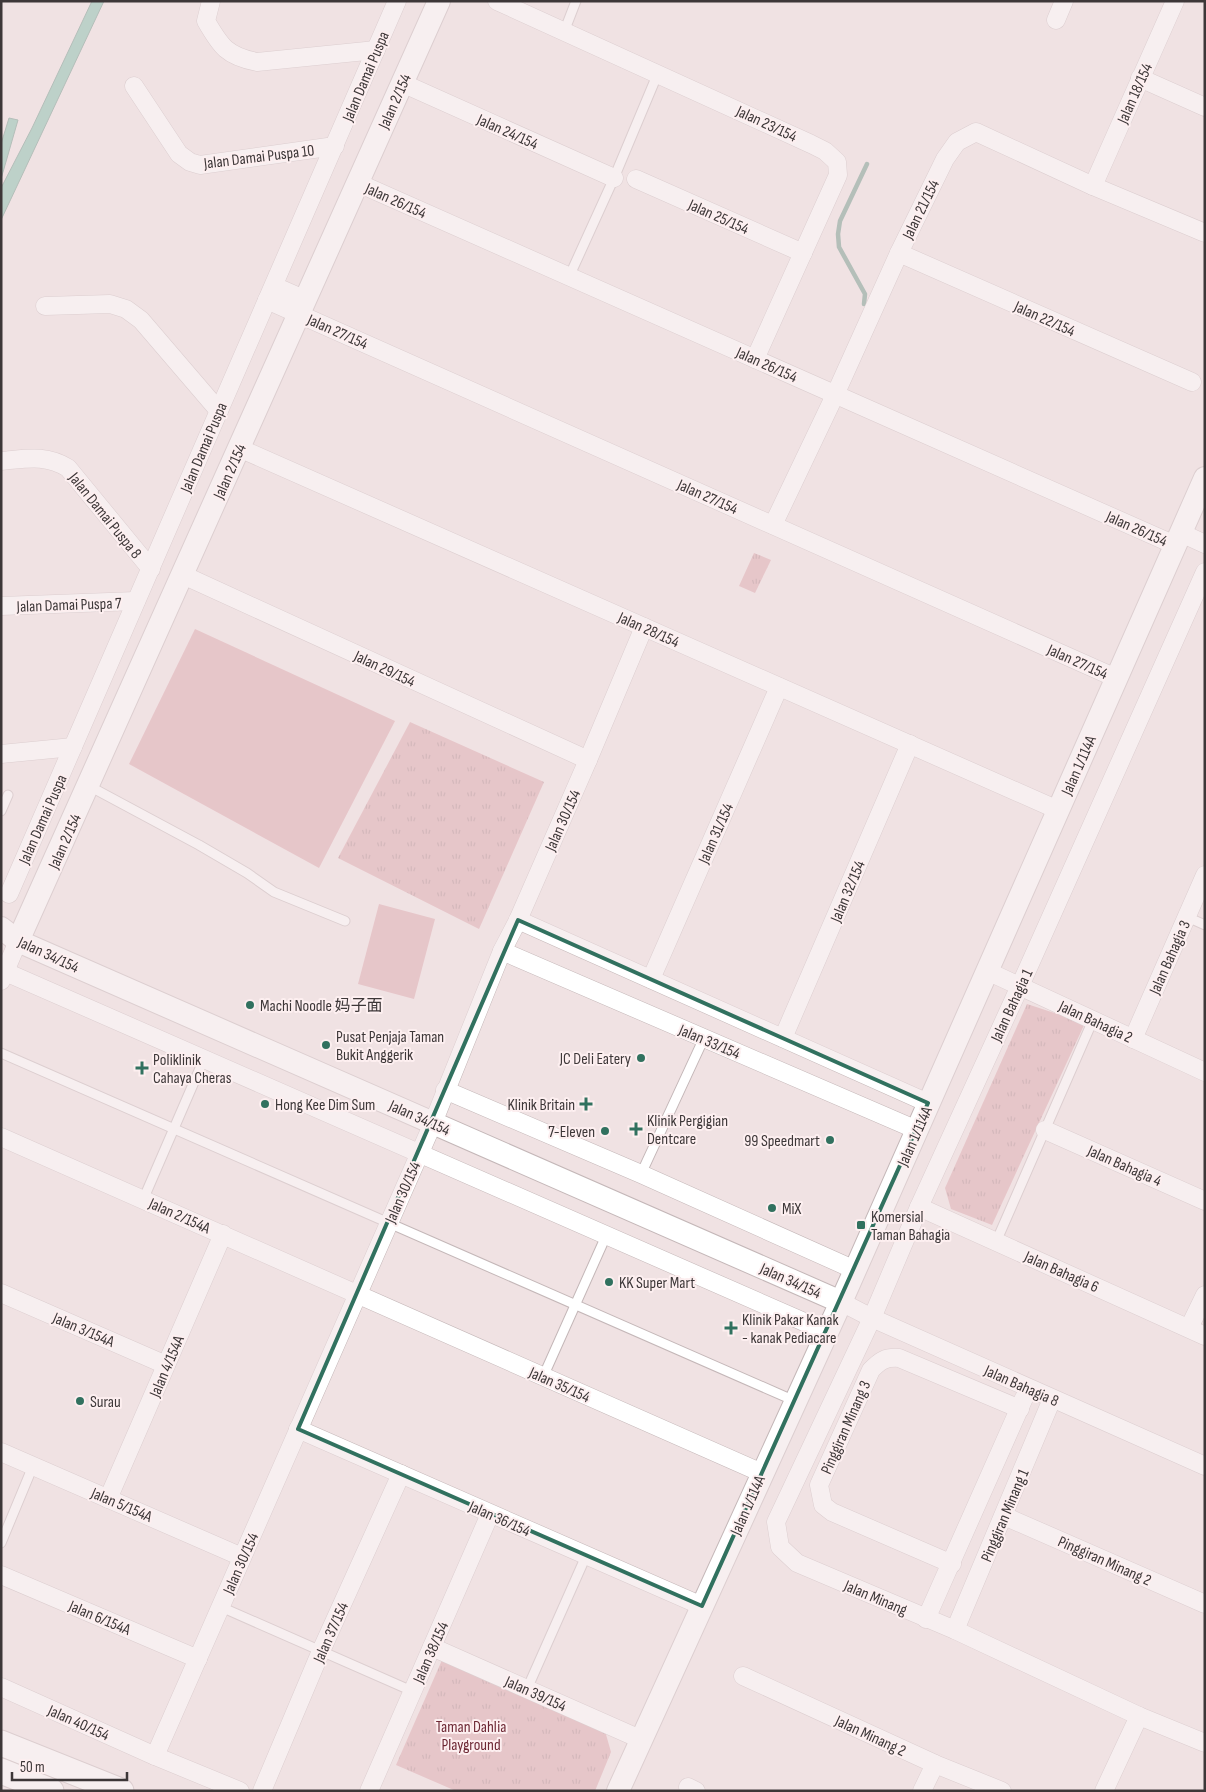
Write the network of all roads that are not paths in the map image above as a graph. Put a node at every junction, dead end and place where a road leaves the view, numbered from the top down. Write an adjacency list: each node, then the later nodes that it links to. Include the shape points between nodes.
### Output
1 (211, 1): 10 (street, via 206,21 216,39 240,59 257,62)
2 (398, 1): 10 (street, Jalan Damai Puspa)
3 (439, 1): 13 (street, Jalan 2/154)
4 (497, 1): 9 (street, Jalan 23/154)
5 (576, 1): 9 (lane)
6 (1064, 1): 8 (street)
7 (1175, 1): 12 (street, Jalan 18/154)
8 (1056, 20)
9 (564, 32): 11 (street, Jalan 23/154)
10 (376, 50): 16 (street, Jalan Damai Puspa)
11 (658, 73): 17 (lane); 23 (street, Jalan 23/154, via 825,151 837,162 838,175)
12 (1140, 78): 15 (street); 20 (street, Jalan 18/154)
13 (402, 83): 17 (street, Jalan 24/154); 19 (street, Jalan 2/154)
14 (134, 86): 16 (street, Jalan Damai Puspa 10, via 179,154 190,162 200,165)
15 (1205, 107)
16 (334, 146): 25 (street, Jalan Damai Puspa)
17 (614, 178): 24 (lane)
18 (636, 179): 23 (street, Jalan 25/154)
19 (358, 183): 24 (street, Jalan 26/154); 27 (street, Jalan 2/154)
20 (1093, 186): 21 (street, Jalan 21/154); 22 (street, Jalan 21/154, via 976,132 957,142 945,159)
21 (1205, 233)
22 (899, 253): 29 (street, Jalan 22/154); 30 (street, Jalan 21/154)
23 (803, 254): 28 (street, Jalan 23/154)
24 (569, 277): 28 (street, Jalan 26/154)
25 (271, 293): 27 (street, Jalan 27/154); 31 (street, Jalan Damai Puspa)
26 (45, 306): 31 (street, via 110,304 126,309 141,320)
27 (303, 307): 32 (street, Jalan 2/154); 35 (street, Jalan 27/154)
28 (755, 359): 30 (street, Jalan 26/154)
29 (1192, 382)
30 (835, 395): 35 (street, Jalan 21/154); 36 (street, Jalan 26/154)
31 (219, 411): 38 (street, Jalan Damai Puspa)
32 (239, 448): 40 (street, Jalan 2/154); 43 (street, Jalan 28/154)
33 (1, 461): 38 (street, Jalan Damai Puspa 8, via 39,458 68,468)
34 (1205, 478): 36 (street, Jalan 1/114A)
35 (773, 525): 44 (street, Jalan 27/154)
36 (1178, 539): 37 (street, Jalan 26/154); 44 (street, Jalan 1/114A)
37 (1205, 544)
38 (150, 569): 41 (street, Jalan Damai Puspa)
39 (1205, 572): 65 (street, Jalan Bahagia 1)
40 (183, 575): 49 (street, Jalan 29/154); 50 (street, Jalan 2/154)
41 (136, 601): 42 (street, Jalan Damai Puspa 7); 47 (street, Jalan Damai Puspa)
42 (1, 606)
43 (644, 627): 45 (street, Jalan 28/154); 49 (street, Jalan 30/154)
44 (1116, 678): 52 (street, Jalan 1/114A)
45 (780, 687): 46 (street, Jalan 28/154); 64 (street, Jalan 31/154)
46 (910, 744): 52 (street, Jalan 28/154); 68 (street, Jalan 32/154)
47 (73, 747): 48 (street); 55 (street, Jalan Damai Puspa)
48 (1, 754)
49 (588, 760): 57 (street, Jalan 30/154)
50 (88, 786): 58 (lane, via 199,845 274,892); 60 (street, Jalan 2/154)
51 (8, 795): 53 (lane)
52 (1058, 810): 62 (street, Jalan 1/114A)
53 (1, 811)
54 (1205, 875): 56 (street, Jalan Bahagia 3)
55 (9, 894)
56 (1186, 917): 59 (lane); 69 (street, Jalan Bahagia 3)
57 (518, 920): 61 (street, Jalan 30/154); 64 (street, Jalan 33/154)
58 (345, 921)
59 (1205, 925)
60 (10, 934): 63 (street); 75 (street, Jalan 34/154)
61 (502, 951): 67 (street, Jalan 33/154); 73 (street, Jalan 30/154)
62 (987, 971): 65 (street, Jalan Bahagia 2); 74 (street, Jalan 1/114A)
63 (3, 974): 71 (street, Jalan 34/154)
64 (651, 980): 68 (street, Jalan 33/154)
65 (1020, 986): 66 (street, Jalan Bahagia 2); 84 (street, Jalan Bahagia 1)
66 (1093, 1020): 69 (street, Jalan Bahagia 2); 78 (lane)
67 (704, 1038): 77 (street, Jalan 33/154); 81 (lane)
68 (783, 1038): 74 (street, Jalan 33/154)
69 (1133, 1039): 72 (street, Jalan Bahagia 2)
70 (1, 1053): 76 (lane)
71 (204, 1059): 76 (lane); 80 (street, Jalan 34/154)
72 (1205, 1072)
73 (445, 1090): 75 (street, Jalan 30/154); 81 (street)
74 (928, 1104): 77 (street, Jalan 1/114A)
75 (433, 1123): 80 (street, Jalan 30/154); 93 (street, Jalan 34/154)
76 (174, 1129): 82 (lane); 85 (lane)
77 (917, 1130): 89 (street, Jalan 1/114A)
78 (1045, 1130): 83 (street, Jalan Bahagia 4); 88 (lane)
79 (1, 1137): 82 (street, Jalan 2/154A)
80 (419, 1154): 85 (street, Jalan 30/154); 87 (street, Jalan 34/154)
81 (641, 1174): 89 (street)
82 (143, 1200): 86 (street, Jalan 2/154A)
83 (1205, 1201)
84 (918, 1207): 88 (street, Jalan Bahagia 6); 95 (street, Jalan Bahagia 1)
85 (389, 1223): 91 (street, Jalan 30/154); 94 (lane)
86 (223, 1234): 91 (street, Jalan 2/154A); 99 (street, Jalan 4/154A)
87 (606, 1236): 94 (lane); 97 (street, Jalan 34/154)
88 (996, 1242): 96 (street, Jalan Bahagia 6)
89 (855, 1270): 93 (street, Jalan 1/114A)
90 (1, 1293): 99 (street, Jalan 3/154A)
91 (358, 1294): 100 (street, Jalan 35/154); 105 (street, Jalan 30/154)
92 (1205, 1295): 96 (street)
93 (841, 1302): 95 (street, Jalan Bahagia 8); 97 (street, Jalan 1/114A)
94 (575, 1305): 100 (lane); 103 (lane)
95 (872, 1318): 101 (street, Jalan Bahagia 8); 122 (street, Jalan Minang, via 776,1522 777,1535 780,1547 797,1563)
96 (1188, 1328): 98 (street, Jalan Bahagia 6)
97 (827, 1332): 103 (street, Jalan 1/114A)
98 (1205, 1336)
99 (166, 1365): 111 (street, Jalan 4/154A)
100 (543, 1377): 110 (street, Jalan 35/154)
101 (1028, 1388): 102 (street, Jalan Bahagia 8); 104 (street)
102 (1052, 1399): 108 (street, Jalan Bahagia 8); 113 (street, Pinggiran Minang 1)
103 (795, 1401): 110 (street, Jalan 1/114A)
104 (1020, 1409): 117 (street); 117 (street, Pinggiran Minang 3, via 899,1358 881,1360 871,1370 819,1485 823,1505 832,1512)
105 (298, 1430): 109 (street, Jalan 36/154); 116 (street, Jalan 30/154)
106 (1, 1452): 107 (street, Jalan 5/154A)
107 (33, 1466): 111 (street, Jalan 5/154A); 114 (lane)
108 (1205, 1466)
109 (401, 1474): 112 (street, Jalan 36/154); 125 (street, Jalan 37/154)
110 (762, 1474): 120 (street, Jalan 1/114A)
111 (108, 1498): 116 (street, Jalan 5/154A)
112 (490, 1514): 115 (street, Jalan 36/154); 124 (street, Jalan 38/154)
113 (1004, 1516): 119 (street, Pinggiran Minang 2); 123 (street, Pinggiran Minang 1)
114 (1, 1543)
115 (586, 1556): 120 (street, Jalan 36/154); 129 (lane)
116 (242, 1557): 121 (street, Jalan 30/154)
117 (952, 1564): 122 (street)
118 (1, 1575): 126 (street, Jalan 6/154A)
119 (1205, 1604)
120 (702, 1606): 132 (street, Jalan 1/114A)
121 (221, 1607): 125 (lane); 126 (street, Jalan 30/154)
122 (926, 1619): 123 (street, Jalan Minang)
123 (955, 1630): 131 (street, Jalan Minang)
124 (432, 1647): 129 (street, Jalan 39/154); 130 (street, Jalan 38/154)
125 (322, 1652): 130 (lane); 141 (street, Jalan 37/154)
126 (198, 1659): 135 (street, Jalan 30/154)
127 (743, 1676): 136 (street, Jalan Minang 2)
128 (1, 1687): 135 (street, Jalan 40/154)
129 (527, 1689): 132 (street, Jalan 39/154)
130 (412, 1691): 142 (street, Jalan 38/154)
131 (1140, 1716): 134 (street, Jalan Minang); 146 (street)
132 (640, 1739): 143 (street, Jalan 1/114A)
133 (1, 1743): 139 (main road)
134 (1205, 1743)
135 (155, 1756): 140 (street, Jalan 40/154)
136 (935, 1764): 144 (street); 145 (street, Jalan Minang 2)
137 (1, 1771): 138 (main road)
138 (51, 1791)
139 (121, 1791)
140 (240, 1791)
141 (262, 1791)
142 (369, 1791)
143 (618, 1791)
144 (922, 1791)
145 (1002, 1791)
146 (1104, 1791)

